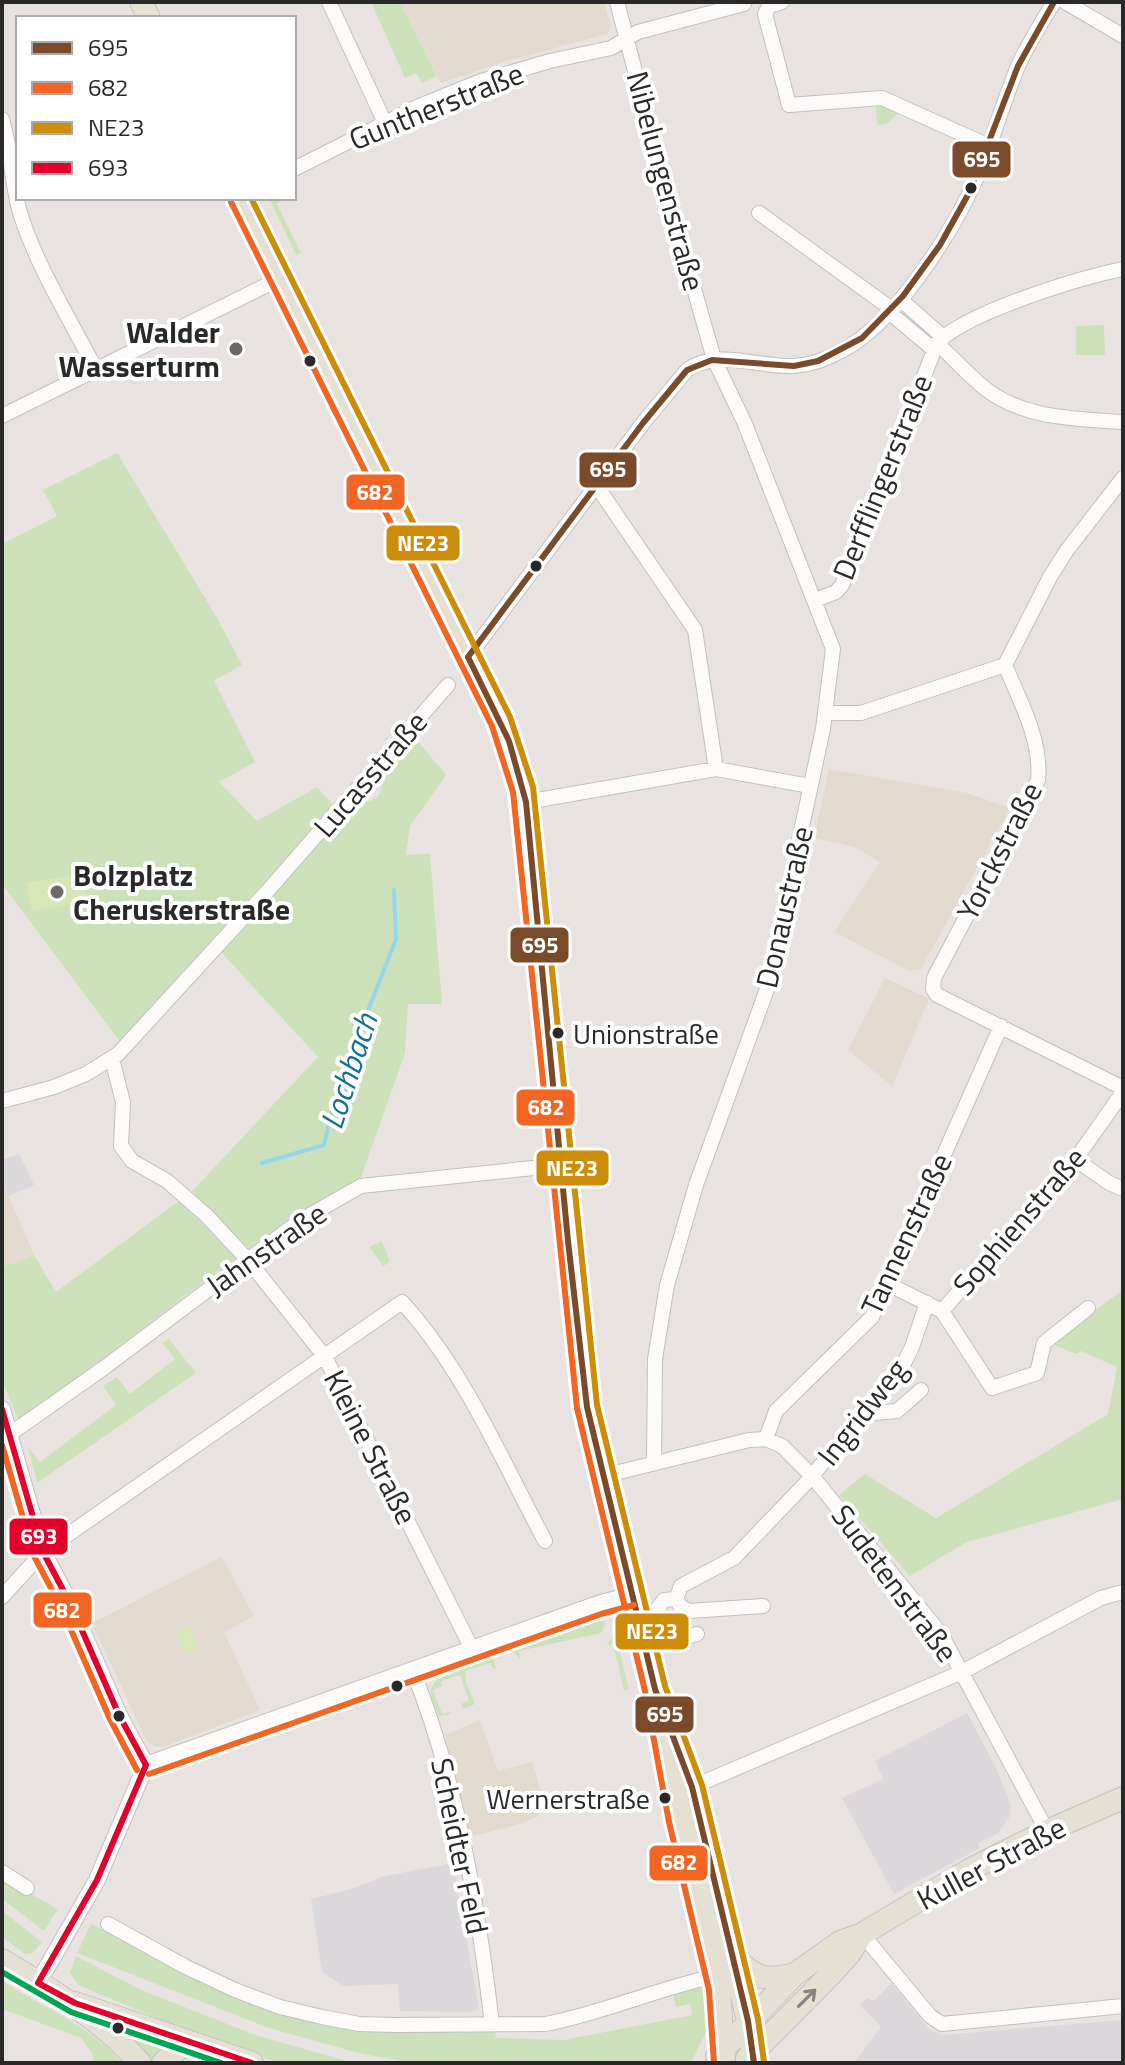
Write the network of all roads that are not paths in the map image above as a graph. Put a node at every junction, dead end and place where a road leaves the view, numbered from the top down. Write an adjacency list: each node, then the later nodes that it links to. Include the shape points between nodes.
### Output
1 (329, 2): 10 (street)
2 (617, 2): 8 (street, Nibelungenstraße)
3 (743, 2): 8 (street, Guntherstraße)
4 (782, 2): 11 (street, via 769,6 765,14 789,105 882,98)
5 (1054, 2): 11 (street, via 1019,64)
6 (1065, 2): 7 (street)
7 (1123, 36)
8 (628, 38): 10 (street, Guntherstraße, via 611,48 481,81); 21 (street, Nibelungenstraße)
9 (2, 119): 13 (street)
10 (385, 123): 12 (street, Guntherstraße)
11 (989, 146): 19 (street, via 955,218)
12 (296, 168)
13 (16, 189)
14 (18, 200): 22 (street, via 29,236)
15 (241, 200): 18 (main road)
16 (759, 213): 19 (street)
17 (1123, 269): 20 (street, via 971,319)
18 (279, 279): 22 (street); 28 (main road)
19 (895, 308): 20 (street); 21 (street, via 859,340 814,363 777,366)
20 (938, 343): 24 (street, via 987,390 1021,408 1066,419); 27 (street, Derfflingerstraße, via 842,585)
21 (714, 359): 26 (street, via 694,365 680,377); 27 (street, Donaustraße)
22 (96, 370): 23 (street)
23 (2, 416)
24 (1123, 422)
25 (1123, 478): 29 (street, via 1050,577)
26 (596, 485): 28 (street); 32 (street, via 695,630)
27 (815, 600): 31 (street, Donaustraße, via 833,649)
28 (468, 657): 34 (main road, via 509,741)
29 (1005, 665): 31 (street, via 861,713); 35 (street, Yorckstraße, via 1028,721 1040,763 1038,780 934,978 933,989)
30 (448, 685): 36 (street, Lucasstraße)
31 (825, 713): 33 (street, Donaustraße)
32 (716, 769): 33 (street); 34 (street)
33 (810, 786): 53 (street, Donaustraße, via 767,989 696,1185 667,1285 655,1359)
34 (526, 802): 40 (main road)
35 (1001, 1026): 37 (street); 43 (street, Tannenstraße)
36 (112, 1059): 38 (street, Lucasstraße, via 54,1087); 42 (street, Kleine Straße, via 123,1102 125,1152 187,1197)
37 (1123, 1090): 39 (street, Sophienstraße)
38 (2, 1101)
39 (1075, 1159): 41 (street); 46 (street, Sophienstraße)
40 (562, 1165): 42 (street, Jahnstraße, via 361,1186); 54 (main road, via 585,1392)
41 (1123, 1189)
42 (247, 1259): 47 (street, Kleine Straße); 51 (street, Jahnstraße)
43 (888, 1284): 44 (street); 52 (street, Tannenstraße, via 872,1317 776,1411)
44 (927, 1303): 46 (street); 50 (street, Ingridweg, via 899,1373)
45 (1088, 1308): 46 (street, via 1044,1343 1037,1373 994,1388)
46 (942, 1311)
47 (325, 1357): 56 (street, via 402,1302 450,1365); 57 (street); 65 (street, Kleine Straße)
48 (921, 1390): 50 (street, via 897,1411)
49 (2, 1409): 51 (street)
50 (863, 1414): 55 (street, Ingridweg)
51 (10, 1434): 57 (street)
52 (766, 1439): 53 (street); 55 (street, Sudetenstraße, via 782,1446)
53 (654, 1463): 54 (street)
54 (603, 1476): 59 (main road)
55 (812, 1476): 61 (street, Ingridweg, via 734,1558 681,1586); 67 (street, Sudetenstraße, via 941,1634)
56 (545, 1541)
57 (43, 1552): 60 (street); 69 (street)
58 (1123, 1592): 67 (street, via 1101,1598)
59 (631, 1595): 64 (main road); 65 (street)
60 (2, 1597)
61 (676, 1599): 62 (street, via 689,1611); 64 (street, Ingridweg, via 664,1600 658,1608)
62 (763, 1606)
63 (697, 1634): 64 (street)
64 (654, 1645): 68 (main road)
65 (472, 1649): 66 (street)
66 (413, 1671): 69 (street); 84 (street, Scheidter Feld, via 435,1728 465,1851)
67 (962, 1672): 70 (street); 72 (street, Sudetenstraße)
68 (655, 1689): 70 (main road); 81 (main road)
69 (146, 1765): 80 (street, via 101,1871)
70 (692, 1787): 77 (main road)
71 (1123, 1798): 72 (main road, Kuller Straße)
72 (1047, 1831): 76 (main road, Kuller Straße)
73 (2, 1872): 74 (street)
74 (27, 1888)
75 (108, 1924): 84 (street, via 186,1967 280,2007 359,2024)
76 (862, 1934): 79 (main road, Kuller Straße, via 840,1942); 83 (street, via 942,2024); 87 (main road, Kuller Straße, one-way to 76)
77 (733, 1957): 79 (main road, via 759,1977); 86 (main road)
78 (2, 1960): 80 (main road)
79 (795, 1974): 86 (main road, Kuller Straße)
80 (38, 1983): 82 (main road)
81 (718, 1986): 84 (street, via 650,1993 546,2024); 86 (main road)
82 (75, 2003): 85 (main road); 88 (main road)
83 (1123, 2006)
84 (492, 2024)
85 (194, 2044): 89 (main road, via 178,2049); 90 (main road)
86 (729, 2046): 87 (main road)
87 (750, 2060)
88 (140, 2063)
89 (163, 2063)
90 (252, 2063)

